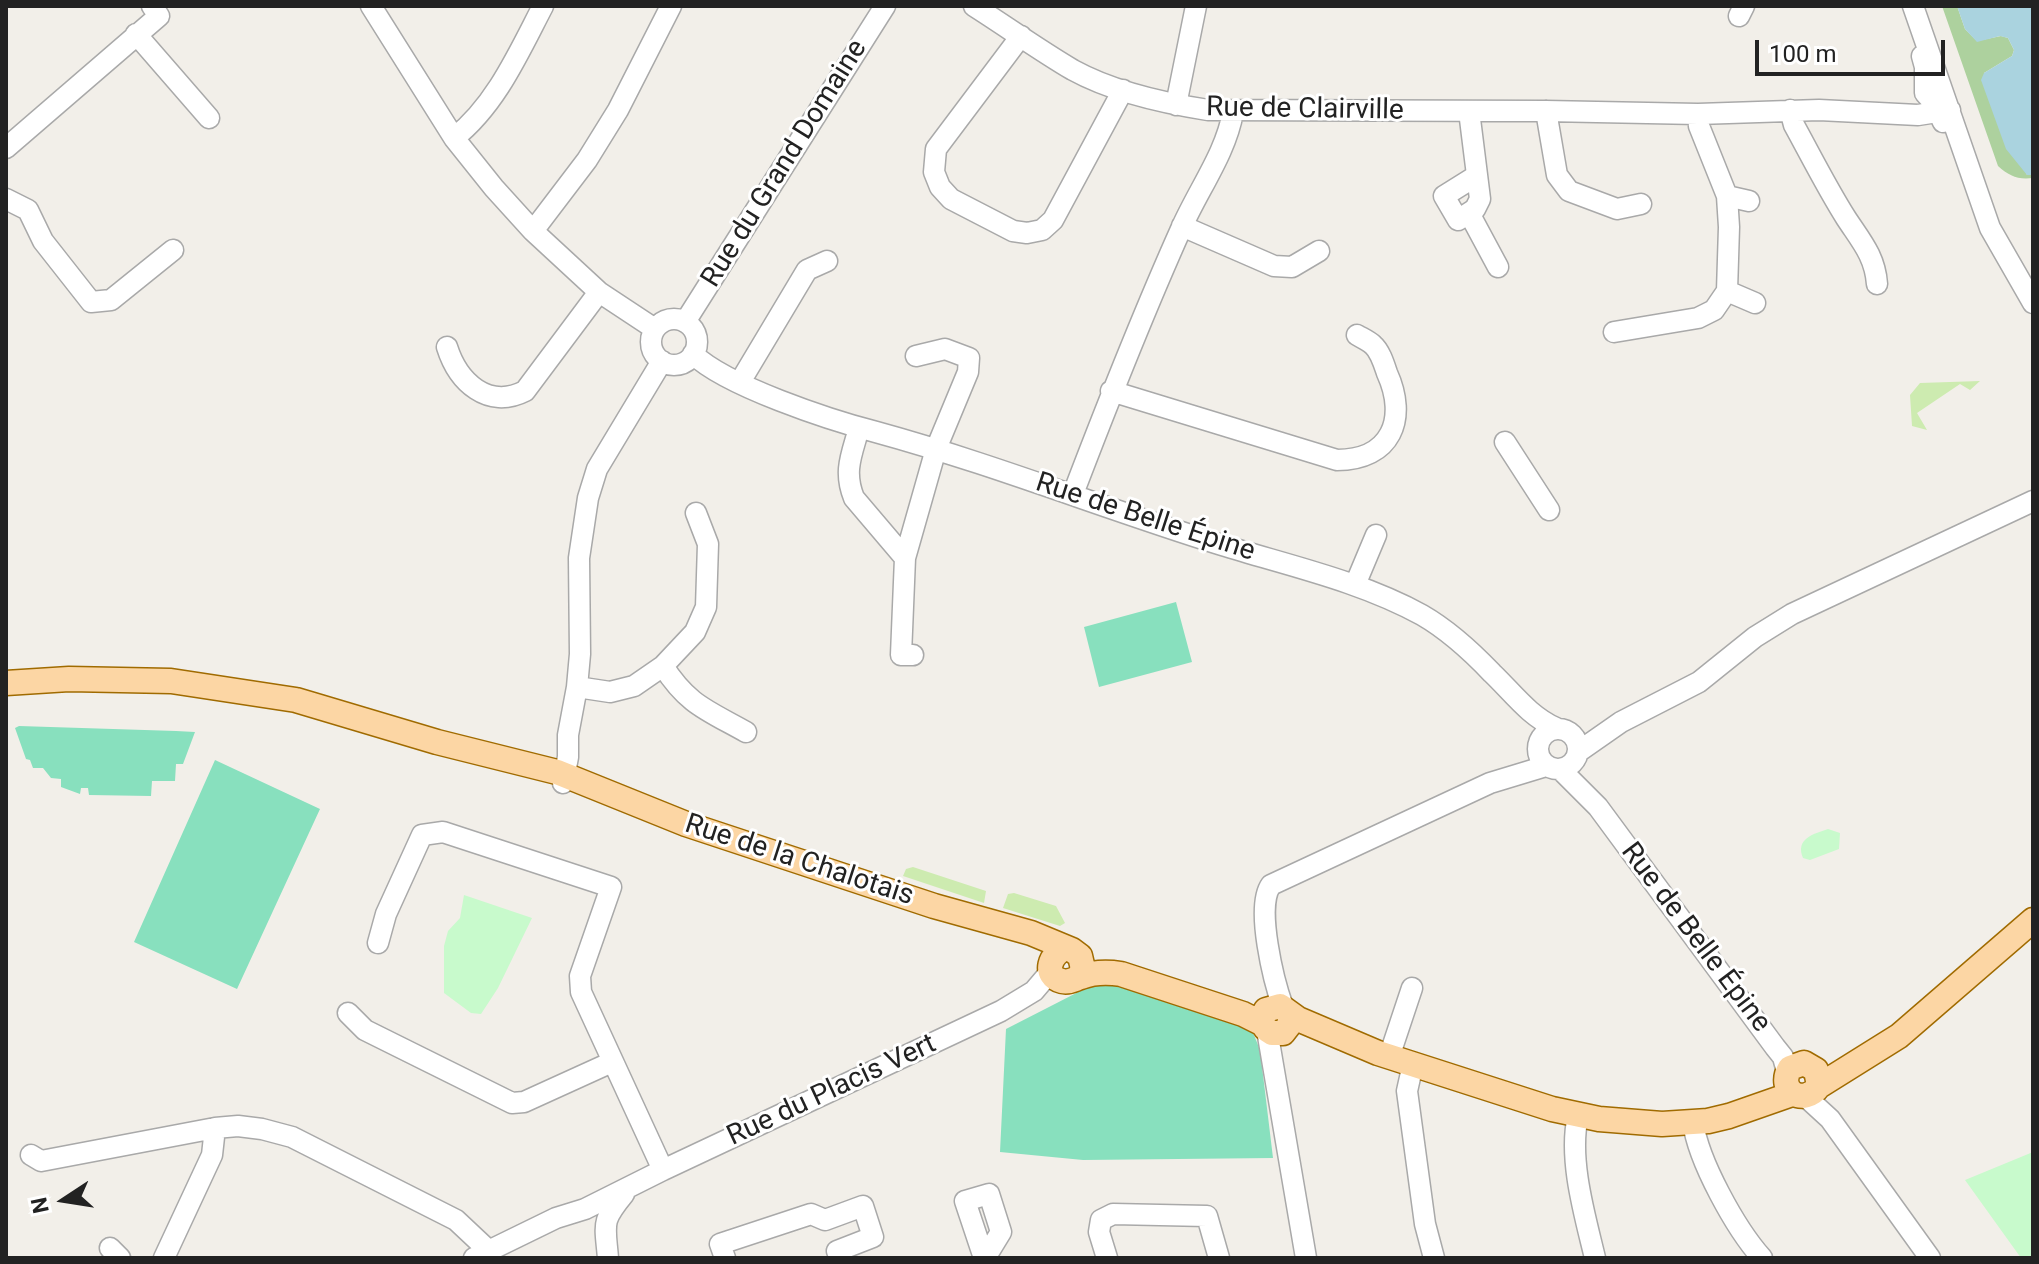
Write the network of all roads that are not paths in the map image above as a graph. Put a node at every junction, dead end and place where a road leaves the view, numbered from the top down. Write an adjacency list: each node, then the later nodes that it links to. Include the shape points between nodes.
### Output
1 (152, 6): 9 (street, via 159,16)
2 (371, 6): 23 (street)
3 (543, 6): 23 (street, via 487,104)
4 (671, 6): 31 (street, via 618,110)
5 (885, 6): 41 (street, Rue du Grand Domaine)
6 (974, 6): 10 (street, Rue de Clairville)
7 (1196, 6): 13 (street)
8 (1910, 6): 12 (street, via 1925,67); 19 (street)
9 (136, 34): 21 (street); 22 (street)
10 (1021, 36): 11 (street, Rue de Clairville, via 1075,71); 11 (street, via 936,149 934,172 951,199 1013,231 1042,230 1053,220)
11 (1123, 90): 13 (street, Rue de Clairville)
12 (1925, 93): 15 (street, Rue de Clairville, via 1906,102); 19 (street)
13 (1176, 105): 18 (street, Rue de Clairville)
14 (1790, 110): 15 (street, Rue de Clairville); 20 (street, Rue de Clairville); 36 (street, via 1847,219 1868,248)
15 (1819, 110): 19 (street, Rue de Clairville)
16 (1469, 111): 17 (street, Rue de Clairville); 18 (street, Rue de Clairville); 24 (street)
17 (1546, 111): 20 (street, Rue de Clairville); 28 (street, via 1557,175 1569,191 1617,209)
18 (1233, 112): 30 (street, via 1230,130)
19 (1945, 112): 40 (street, via 1990,228)
20 (1698, 114): 25 (street)
21 (209, 118)
22 (10, 136)
23 (454, 138): 31 (street)
24 (1476, 176): 29 (street, via 1480,199); 29 (street, via 1444,196 1458,220)
25 (1727, 196): 27 (street); 37 (street)
26 (6, 199): 32 (street, via 28,210 43,241 91,302 111,300)
27 (1749, 201)
28 (1641, 204)
29 (1469, 213): 35 (street)
30 (1182, 226): 33 (street, via 1274,266 1292,267); 50 (street)
31 (533, 231): 38 (street)
32 (173, 250)
33 (1319, 251)
34 (827, 261): 49 (street, via 807,270)
35 (1498, 267)
36 (1877, 284)
37 (1727, 291): 39 (street); 43 (street, via 1714,310 1698,318)
38 (599, 292): 42 (street); 45 (street, via 525,391 510,399 491,397 459,375)
39 (1755, 303)
40 (2033, 303)
41 (685, 322): 42 (street, via 667,320); 46 (street, via 697,341)
42 (655, 329): 48 (street, via 651,342)
43 (1614, 332)
44 (1357, 335): 50 (street, via 1376,347 1395,390 1397,414 1390,435 1357,460 1337,460)
45 (447, 347)
46 (693, 354): 48 (street, via 682,363); 49 (street, Rue de Belle Épine)
47 (916, 356): 53 (street, via 945,349 969,358)
48 (662, 361): 66 (street, via 597,469 588,498 579,558)
49 (740, 382): 51 (street, Rue de Belle Épine)
50 (1111, 391): 54 (street)
51 (859, 428): 53 (street, Rue de Belle Épine); 59 (street, via 847,473 854,498)
52 (1505, 442): 56 (street)
53 (936, 449): 54 (street, Rue de Belle Épine); 59 (street)
54 (1073, 494): 60 (street, Rue de Belle Épine)
55 (2033, 501): 68 (street, via 1792,614 1699,682)
56 (1549, 510)
57 (696, 513): 62 (street, via 708,544 706,607 695,632)
58 (1376, 535): 60 (street)
59 (905, 558): 61 (street, via 901,655)
60 (1355, 585): 68 (street, Rue de Belle Épine, via 1435,624 1490,671)
61 (913, 655)
62 (663, 666): 66 (street, via 634,686 610,692); 67 (street, via 693,703)
63 (6, 675): 64 (main road, Rue de la Chalotais)
64 (69, 679): 65 (main road, Rue de la Chalotais); 69 (main road, Rue de la Chalotais, via 171,681 259,693 338,711)
65 (6, 683)
66 (577, 687): 69 (street)
67 (746, 732)
68 (1558, 750): 75 (street, via 1271,885 1265,903); 78 (street, Rue de Belle Épine)
69 (554, 776): 72 (main road, Rue de la Chalotais, via 934,906 1028,942)
70 (2033, 920): 78 (main road, via 1899,1036 1859,1062)
71 (378, 943): 77 (street, via 422,835 443,832 611,887 580,976 581,992)
72 (1066, 967): 75 (main road, via 1127,976 1243,1014); 83 (street, Rue du Placis Vert, via 1001,1011)
73 (1412, 988): 76 (street)
74 (348, 1013): 77 (street, via 365,1030 512,1103)
75 (1276, 1019): 76 (main road); 93 (street)
76 (1401, 1060): 79 (main road); 94 (street)
77 (612, 1062): 83 (street)
78 (1801, 1083): 80 (main road, via 1729,1116); 97 (street, Rue de Belle Épine, via 1827,1098 1830,1119)
79 (1578, 1116): 80 (main road, via 1648,1124); 95 (street, via 1580,1189)
80 (1693, 1122): 96 (street, via 1703,1158 1740,1229)
81 (215, 1128): 82 (street, via 41,1161); 87 (street, via 238,1126 292,1137 456,1220); 88 (street, via 212,1155)
82 (31, 1155)
83 (663, 1170): 84 (street, Rue du Placis Vert, via 629,1187)
84 (595, 1217): 87 (street, Rue du Placis Vert, via 556,1218); 89 (street)
85 (825, 1220): 86 (street); 86 (street, via 863,1206 873,1237); 90 (street, via 811,1214 720,1244)
86 (838, 1254)
87 (482, 1255)
88 (164, 1258)
89 (607, 1258)
90 (725, 1258)
91 (1107, 1258): 92 (street, via 1099,1232 1101,1220 1113,1214 1207,1216)
92 (1219, 1258)
93 (1306, 1258)
94 (1434, 1258)
95 (1595, 1258)
96 (1762, 1258)
97 (1930, 1258)

